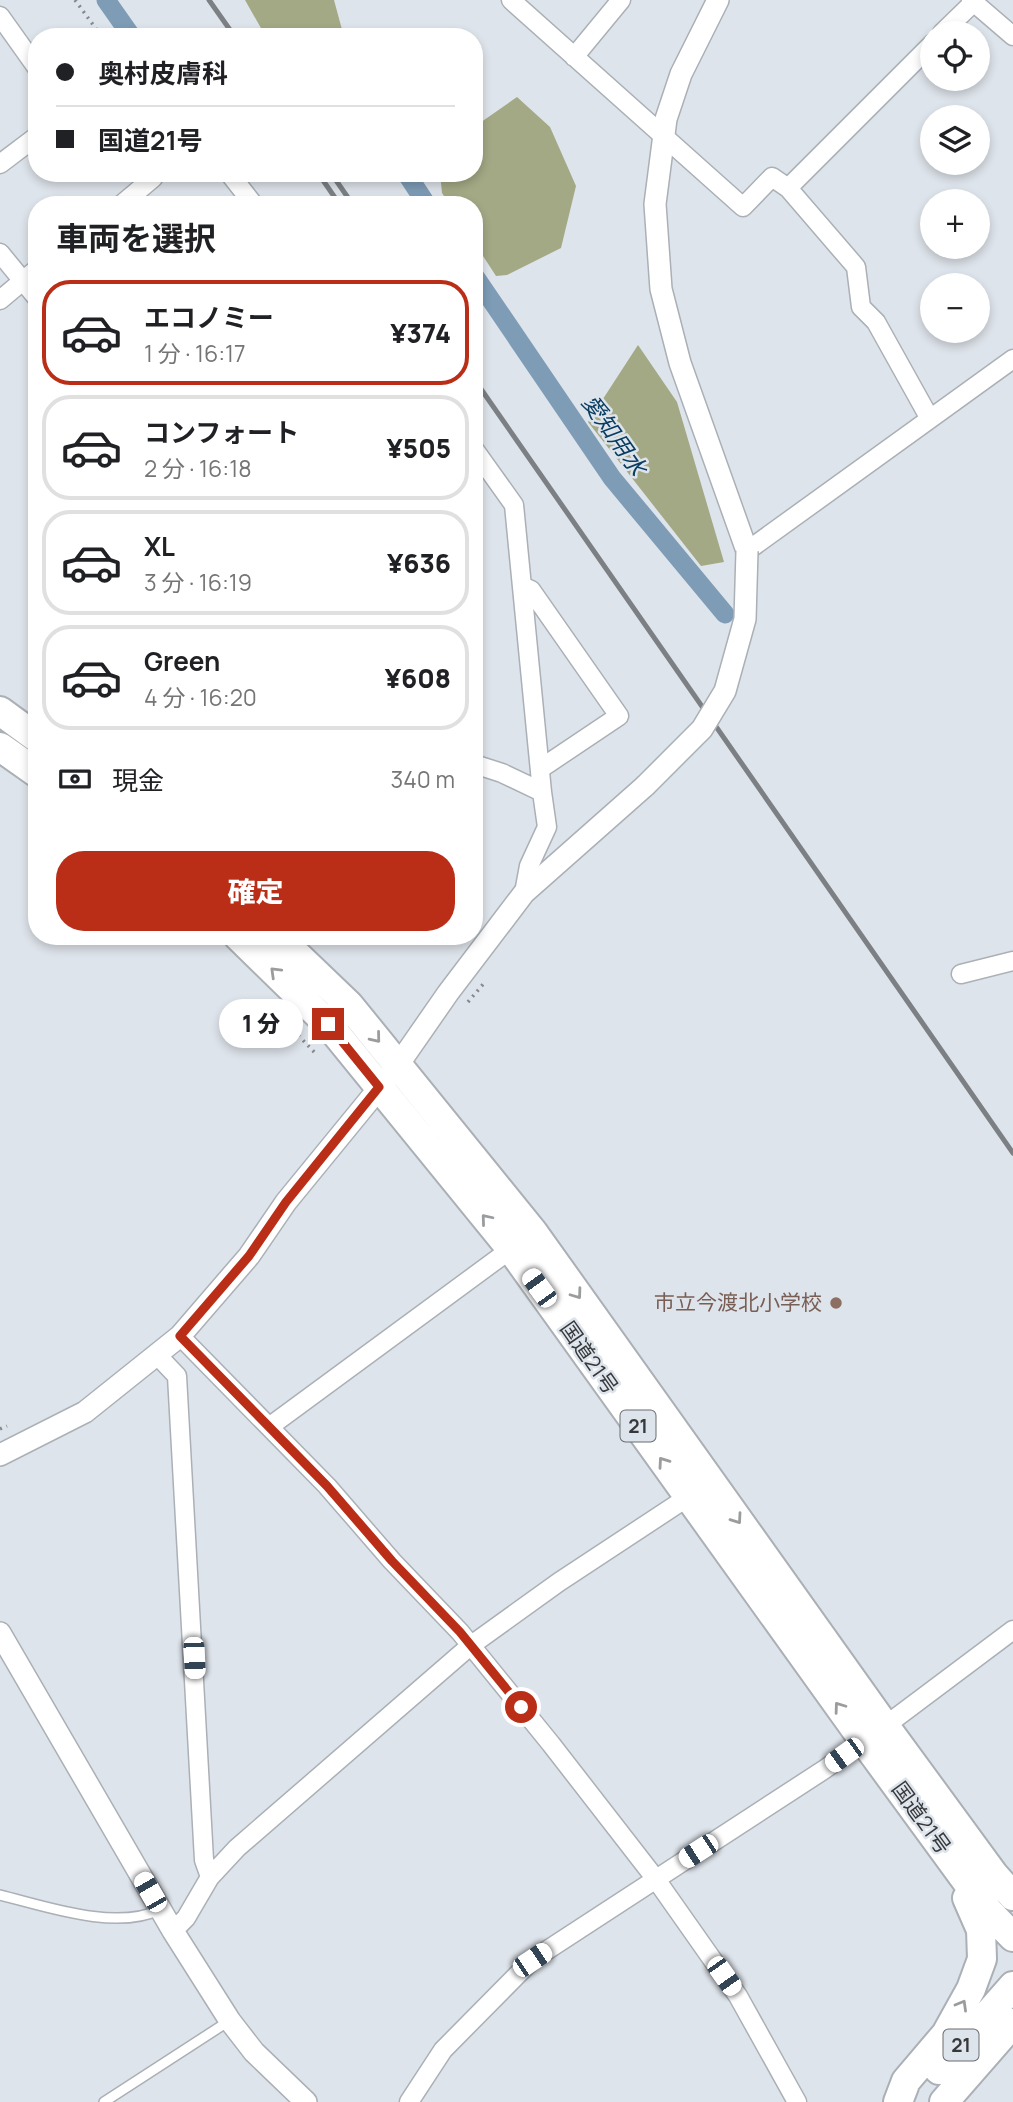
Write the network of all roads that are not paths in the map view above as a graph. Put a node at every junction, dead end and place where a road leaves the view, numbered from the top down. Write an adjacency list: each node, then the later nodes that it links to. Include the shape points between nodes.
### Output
1 (511, 0): 10 (street)
2 (621, 0): 10 (street)
3 (718, 0): 11 (street, via 681,74)
4 (974, 1): 6 (street); 7 (street)
5 (0, 16): 8 (street)
6 (954, 21)
7 (1013, 36)
8 (28, 55)
9 (920, 56): 16 (street)
10 (574, 57): 11 (street)
11 (664, 138): 16 (street, via 743,207 772,177); 26 (street, via 656,204 661,289 680,363)
12 (28, 143): 13 (street)
13 (0, 164)
14 (148, 182): 17 (street)
15 (236, 182): 18 (street)
16 (788, 187): 24 (street, via 856,267 861,307 876,322)
17 (132, 196)
18 (247, 196)
19 (0, 253): 20 (street)
20 (28, 273)
21 (28, 276): 22 (street)
22 (0, 300)
23 (1013, 359): 24 (street)
24 (930, 419): 26 (street)
25 (483, 462): 27 (street, via 514,505)
26 (747, 551): 35 (street, bridge, via 745,619 725,691 702,729)
27 (522, 586): 33 (street); 33 (street, via 531,590 619,716)
28 (0, 711): 29 (highway)
29 (28, 731)
30 (0, 747): 31 (highway)
31 (28, 767)
32 (483, 767): 34 (street)
33 (540, 769): 34 (street)
34 (542, 792): 35 (street, via 547,827 529,866)
35 (524, 893): 40 (street)
36 (247, 945): 41 (highway, 国道21号 / 21, one-way to 36, via 328,1024)
37 (286, 945): 40 (highway, 国道21号 / 21, one-way to 40, via 349,1006)
38 (1013, 961): 39 (street)
39 (961, 974)
40 (398, 1065): 41 (street); 51 (highway, 国道21号 / 21, one-way to 51, via 533,1232)
41 (379, 1087): 42 (highway, 国道21号 / 21, one-way to 41); 43 (street, via 286,1202 249,1256)
42 (511, 1249): 45 (street); 47 (highway, 国道21号 / 21, one-way to 42)
43 (180, 1336): 44 (street); 45 (street)
44 (158, 1356): 46 (street, via 85,1412); 55 (street, via 177,1376 204,1860)
45 (269, 1427): 50 (street)
46 (0, 1455)
47 (688, 1497): 50 (street); 51 (highway, 国道21号 / 21, one-way to 47)
48 (1013, 1630): 51 (street)
49 (0, 1633): 59 (street)
50 (470, 1646): 55 (street, via 237,1848); 56 (street)
51 (874, 1734): 52 (highway, 国道21号 / 21); 53 (highway, 国道21号 / 21); 56 (street)
52 (919, 1770): 54 (highway, via 956,1796); 58 (highway, 国道21号 / 21)
53 (909, 1801): 61 (highway, 国道21号 / 21, via 989,1912); 69 (highway, one-way to 53, via 906,2081 946,2034 982,1959 981,1930 971,1903 913,1816)
54 (1013, 1869)
55 (210, 1877): 60 (street)
56 (655, 1878): 67 (street, via 532,1960 443,2050); 68 (street, via 738,1996)
57 (0, 1895): 59 (lane, via 99,1917 133,1918)
58 (1013, 1896)
59 (160, 1909): 60 (street)
60 (173, 1931): 63 (street)
61 (1013, 1937)
62 (1013, 1986): 70 (highway, 21)
63 (230, 2021): 65 (lane); 66 (street, via 254,2052)
64 (1013, 2023): 71 (highway, 21)
65 (104, 2102)
66 (306, 2102)
67 (409, 2102)
68 (797, 2102)
69 (898, 2102)
70 (908, 2102)
71 (944, 2102)

